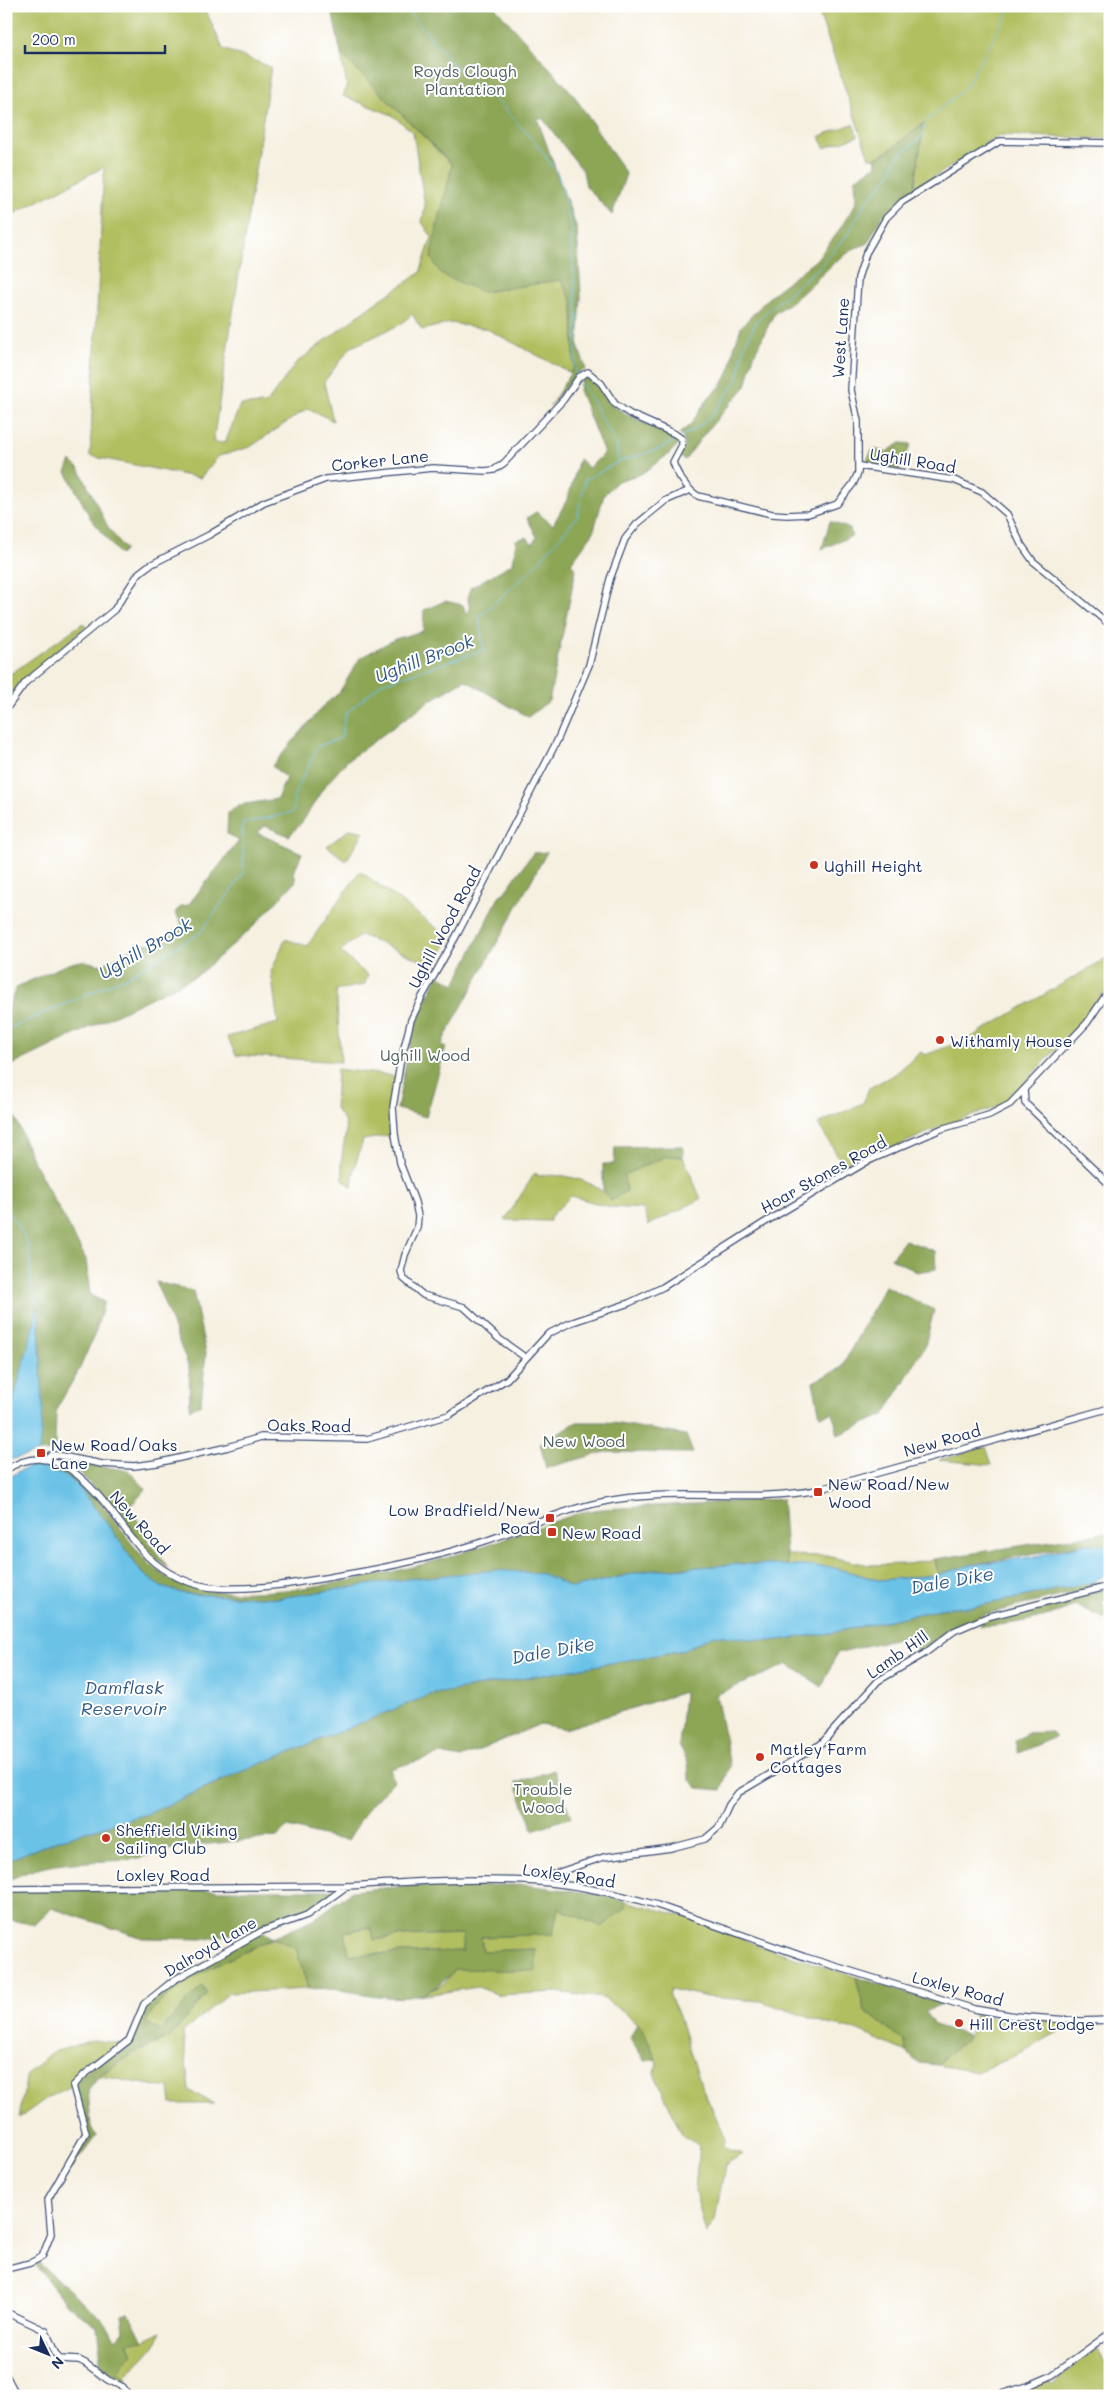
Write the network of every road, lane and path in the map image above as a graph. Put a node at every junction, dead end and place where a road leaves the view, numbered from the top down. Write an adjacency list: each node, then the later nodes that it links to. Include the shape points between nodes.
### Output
1 (1110, 143): 2 (street, West Lane, via 1000,141 902,202 886,218 866,253 858,278 851,390 856,408)
2 (859, 466): 3 (street, via 853,484 837,504 808,514 772,514 698,496); 4 (street, Ughill Road, via 954,480 982,492 1007,514 1033,561)
3 (690, 490): 5 (street, Corker Lane, via 673,462 682,445 679,437 619,406 597,378 588,372 579,377 564,399 494,470 433,468 343,475 310,484 278,495 144,568 114,610 26,682); 11 (street, Ughill Wood Road, via 666,501 625,539 610,579 589,665 560,734 422,997 411,1020 400,1064 393,1107 395,1134 400,1163 416,1202 418,1216 417,1228 405,1255 401,1272 403,1278 423,1295 464,1307)
4 (1110, 625)
5 (6, 709)
6 (1110, 989): 7 (street, Hoar Stones Road, via 1091,1018)
7 (1024, 1090): 8 (street, Hoar Stones Road); 9 (street)
8 (1013, 1102): 9 (street); 11 (street, Hoar Stones Road, via 989,1115 941,1129 868,1161 663,1287 548,1334)
9 (1025, 1103): 10 (street)
10 (1110, 1185)
11 (526, 1358): 13 (street, Oaks Road, via 507,1379 448,1415 367,1439 261,1436 176,1460 134,1466 56,1455)
12 (1110, 1408): 13 (street, New Road, via 817,1490 793,1494 699,1494 607,1501 426,1558 284,1586 248,1588 194,1584 165,1570 148,1557 75,1472)
13 (44, 1460): 14 (street, New Road, via 24,1461)
14 (6, 1470)
15 (1110, 1586): 16 (street, Lamb Hill, via 987,1616 954,1631 924,1654 878,1681 821,1744 738,1793 718,1827 704,1839 692,1844 604,1857)
16 (526, 1881): 17 (street, Loxley Road); 19 (street, Loxley Road, via 590,1889 648,1902 868,1978 995,2014 1081,2021)
17 (348, 1886): 18 (street, Loxley Road); 20 (street, Dalroyd Lane, via 307,1915 262,1931 174,1980 144,2004 129,2040 73,2086 86,2133 48,2198 51,2224 46,2250 42,2257 30,2264)
18 (6, 1889)
19 (1110, 2020)
20 (6, 2269)
21 (6, 2312): 25 (street, via 46,2331 60,2359 85,2363 123,2387)
22 (1110, 2333): 26 (street, via 1051,2376)
23 (6, 2375): 24 (street)
24 (17, 2396)
25 (129, 2396)
26 (994, 2396)

